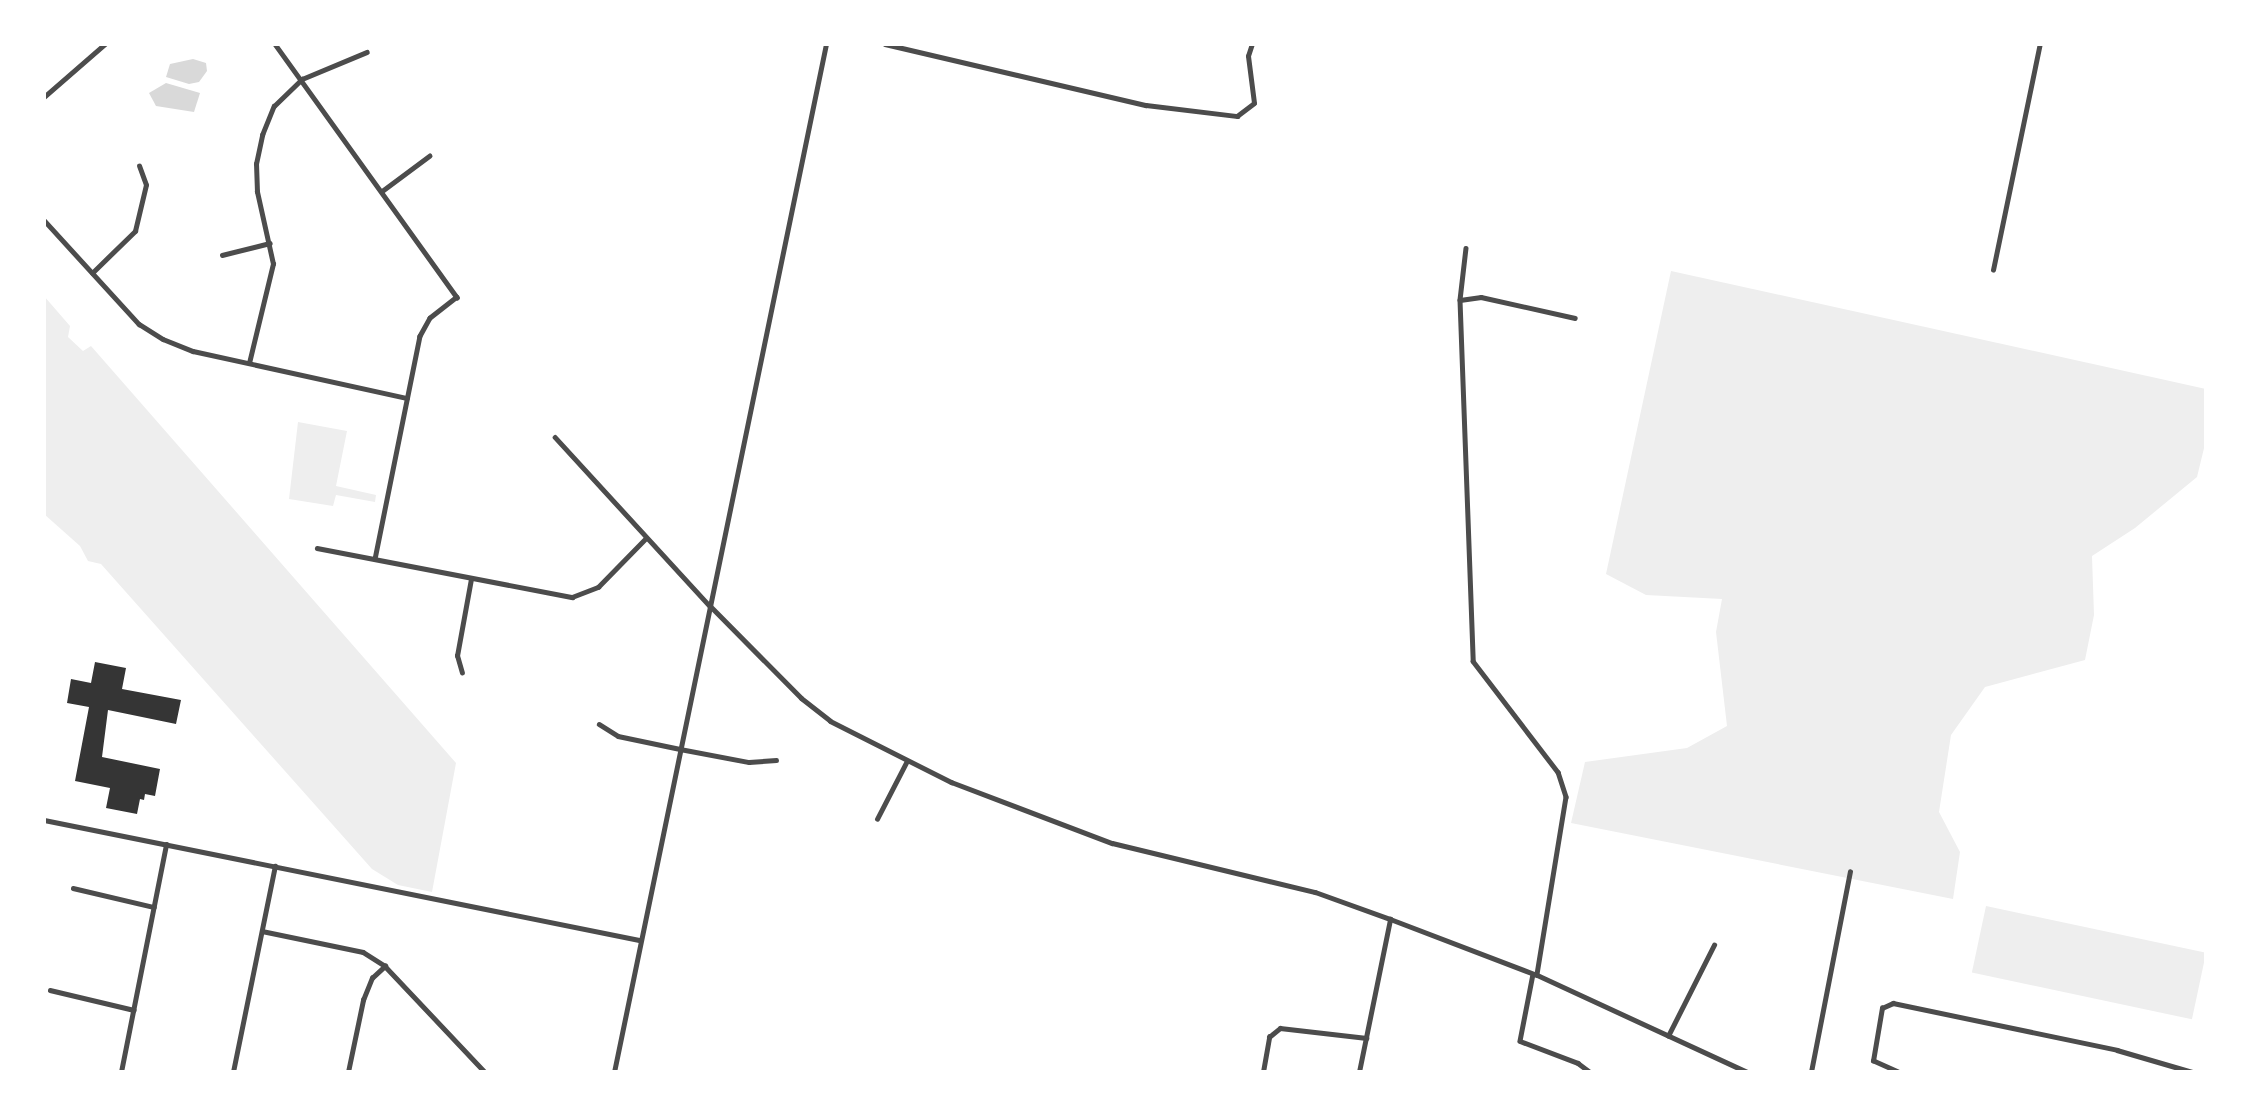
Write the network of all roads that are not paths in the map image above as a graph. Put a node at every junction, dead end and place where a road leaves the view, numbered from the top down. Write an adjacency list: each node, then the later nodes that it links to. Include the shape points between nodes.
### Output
1 (105, 44): 9 (street)
2 (275, 44): 8 (street)
3 (826, 44): 28 (street)
4 (885, 44): 5 (street, via 1209,116 1237,116 1254,103 1248,56)
5 (1252, 44)
6 (2040, 44): 17 (street)
7 (367, 52): 8 (street)
8 (302, 79): 12 (street); 14 (street, via 274,106 256,164 257,192)
9 (44, 97)
10 (429, 156): 12 (street)
11 (139, 166): 18 (street, via 146,185 135,231)
12 (382, 191): 22 (street, via 457,297 430,318 420,336)
13 (44, 220): 18 (street)
14 (270, 243): 16 (street); 21 (street, via 273,264)
15 (1465, 248): 19 (street)
16 (222, 255)
17 (1993, 270)
18 (92, 273): 21 (street, via 139,324 163,340)
19 (1460, 300): 20 (street, via 1481,297); 46 (street, via 1473,661 1558,772 1566,797)
20 (1575, 318)
21 (249, 363): 22 (street)
22 (407, 398): 26 (street)
23 (555, 437): 24 (street)
24 (645, 539): 27 (street, via 598,587 572,597); 28 (street)
25 (317, 548): 26 (street)
26 (375, 559): 27 (street)
27 (471, 579): 29 (street, via 457,656)
28 (709, 605): 31 (street); 33 (street, via 830,721)
29 (462, 673)
30 (599, 724): 31 (street, via 618,736)
31 (680, 749): 32 (street, via 749,762); 43 (street)
32 (776, 760)
33 (907, 761): 34 (street); 41 (street, via 1032,815 1112,843 1315,892)
34 (877, 818)
35 (44, 820): 36 (street)
36 (166, 844): 37 (street); 40 (street)
37 (275, 865): 42 (street); 43 (street)
38 (1850, 872): 60 (street)
39 (73, 888): 40 (street)
40 (154, 907): 48 (street)
41 (1390, 919): 46 (street); 50 (street)
42 (262, 931): 45 (street, via 363,952); 52 (street)
43 (639, 940): 55 (street)
44 (1714, 945): 49 (street)
45 (385, 966): 53 (street, via 372,978 363,1000); 54 (street)
46 (1535, 975): 49 (street); 58 (street, via 1520,1041)
47 (50, 990): 48 (street)
48 (134, 1010): 51 (street)
49 (1668, 1036): 59 (street)
50 (1366, 1038): 56 (street, via 1280,1028 1269,1037); 57 (street)
51 (121, 1072)
52 (233, 1072)
53 (348, 1072)
54 (485, 1072)
55 (614, 1072)
56 (1263, 1072)
57 (1359, 1072)
58 (1590, 1072)
59 (1747, 1072)
60 (1811, 1072)
61 (1898, 1072): 62 (street, via 1873,1061 1882,1008 1893,1003 2117,1050)
62 (2192, 1072)

